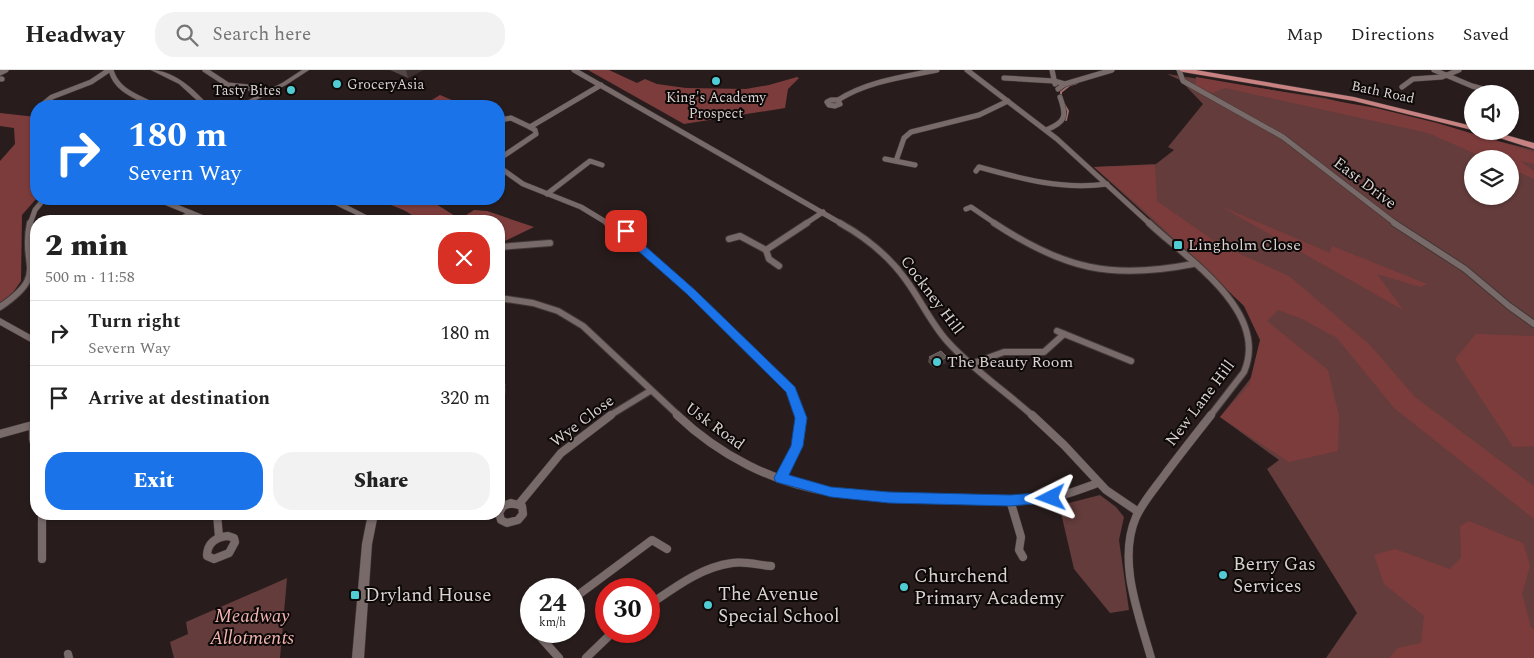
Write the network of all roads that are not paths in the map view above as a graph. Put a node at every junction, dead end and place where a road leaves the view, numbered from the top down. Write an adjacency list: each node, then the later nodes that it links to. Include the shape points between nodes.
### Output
1 (6, 70): 15 (street)
2 (110, 70): 25 (street); 26 (street, via 118,86)
3 (154, 70): 27 (street, via 182,83)
4 (205, 70): 24 (street, via 228,85 248,87)
5 (306, 70): 28 (street)
6 (574, 70): 20 (street, Cockney Hill)
7 (937, 70): 29 (street, via 865,86)
8 (967, 70): 30 (street, New Lane Hill)
9 (1052, 70): 18 (street)
10 (1112, 70): 19 (street)
11 (1179, 70): 68 (street, East Drive, via 1183,81 1283,137 1390,220 1465,269)
12 (1183, 70): 32 (main road, Bath Road, via 1337,96)
13 (1434, 70): 16 (street)
14 (1459, 70): 16 (street)
15 (0, 73)
16 (1446, 76): 21 (street); 22 (street, via 1424,76 1409,80)
17 (1004, 78): 18 (street)
18 (1054, 81): 19 (street); 23 (street)
19 (1065, 84): 23 (street)
20 (601, 85): 33 (street); 51 (street, Cockney Hill)
21 (1474, 85)
22 (1402, 87)
23 (1058, 89): 34 (street, via 1066,116 1054,128)
24 (255, 92)
25 (48, 100)
26 (144, 100)
27 (200, 100)
28 (252, 100)
29 (838, 100)
30 (1008, 101): 34 (street, New Lane Hill); 41 (street, via 979,115 911,132 904,138)
31 (505, 118): 33 (street, via 514,118)
32 (1464, 125)
33 (530, 126): 39 (street, via 536,134)
34 (1046, 130): 46 (street, New Lane Hill)
35 (1519, 138): 37 (main road)
36 (1513, 140): 38 (main road)
37 (1534, 142)
38 (1534, 146)
39 (505, 155)
40 (885, 159): 41 (street)
41 (896, 161): 43 (street)
42 (602, 165): 47 (street, via 590,162)
43 (915, 165)
44 (979, 167): 46 (street, via 1059,186)
45 (505, 171): 47 (street)
46 (1107, 184): 62 (street, New Lane Hill)
47 (547, 194): 75 (street, via 590,212 622,232 618,236 620,238 630,239 691,292 791,390 801,418 797,446)
48 (978, 203): 62 (street, via 968,208 1063,260 1095,270 1149,273)
49 (171, 205): 52 (street)
50 (342, 205): 55 (street)
51 (823, 212): 60 (street); 71 (street, Cockney Hill, via 881,252 905,278 946,340)
52 (191, 213): 53 (street); 54 (street)
53 (188, 215)
54 (196, 215)
55 (362, 215)
56 (30, 218): 61 (street)
57 (729, 239): 60 (street, via 740,236)
58 (550, 243): 59 (street)
59 (505, 247)
60 (766, 250): 63 (street, via 769,259)
61 (30, 262)
62 (1193, 264): 79 (street, New Lane Hill, via 1238,310 1249,334 1249,363)
63 (779, 266)
64 (30, 277): 66 (street, via 24,288)
65 (505, 299): 72 (street, Usk Road, via 558,311 583,326)
66 (0, 307)
67 (0, 321): 69 (street)
68 (1534, 324)
69 (30, 338)
70 (1131, 361): 71 (street, via 1061,332 1050,350 1034,354 1008,351)
71 (971, 364): 76 (street, Cockney Hill, via 1064,445)
72 (650, 391): 75 (street, Usk Road, via 695,432 729,456); 78 (street, Wye Close, via 594,426 572,444)
73 (30, 426): 74 (street)
74 (0, 434)
75 (781, 478): 77 (street, Usk Road, via 831,492)
76 (1098, 483): 77 (street, Usk Road, via 1051,498); 79 (street, Cockney Hill)
77 (1010, 500): 85 (street, via 1020,537 1019,550)
78 (519, 504)
79 (1137, 511): 95 (street, New Lane Hill, via 1130,532 1131,582)
80 (42, 520): 86 (street)
81 (218, 520): 83 (street)
82 (372, 520): 92 (street)
83 (219, 537)
84 (667, 549): 88 (street, via 652,540)
85 (1024, 557)
86 (42, 559)
87 (771, 566): 89 (street, via 732,563 704,572)
88 (585, 590)
89 (660, 597)
90 (546, 643): 93 (street)
91 (602, 643): 94 (street)
92 (358, 658)
93 (559, 658)
94 (586, 658)
95 (1151, 658)

